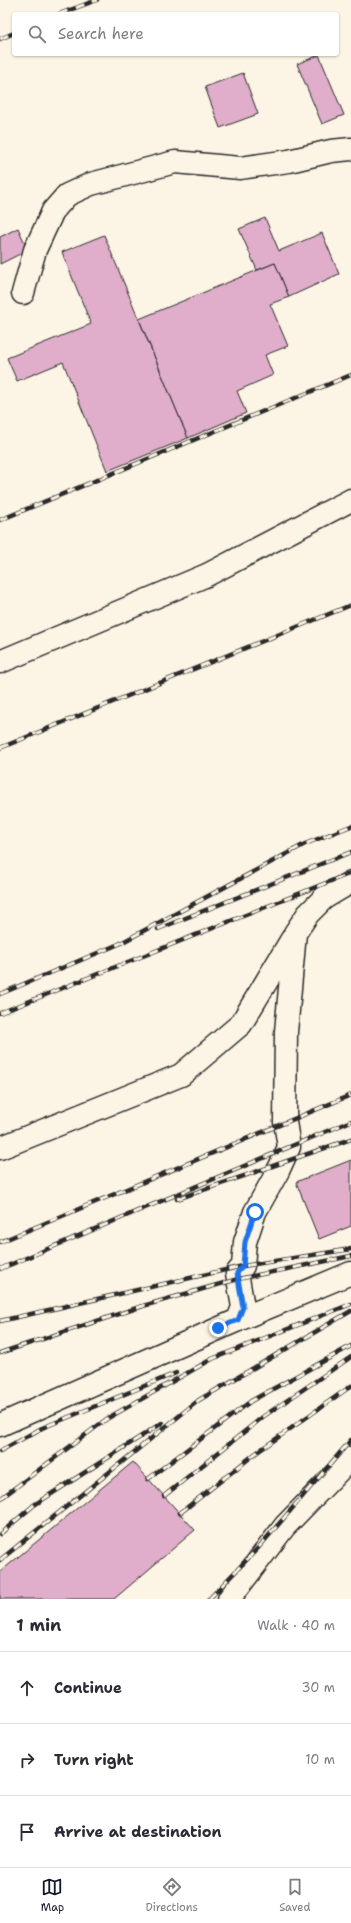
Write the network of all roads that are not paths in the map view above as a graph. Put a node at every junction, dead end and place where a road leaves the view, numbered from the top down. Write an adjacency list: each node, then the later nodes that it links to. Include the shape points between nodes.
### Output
1 (351, 149): 2 (lane, via 240,168 175,162 90,184 67,195 53,211 35,250)
2 (23, 293)
3 (351, 500): 4 (lane, via 207,575)
4 (0, 662)
5 (351, 882): 6 (lane, via 324,898 308,914)
6 (295, 933): 7 (lane, via 241,1024 181,1075); 9 (lane, via 286,1032 285,1122 289,1147 255,1212 245,1242 243,1266 237,1273 243,1307)
7 (0, 1148)
8 (351, 1273): 9 (lane)
9 (238, 1320): 10 (lane)
10 (0, 1425)
11 (351, 1458): 12 (lane, via 285,1526)
12 (229, 1599)

